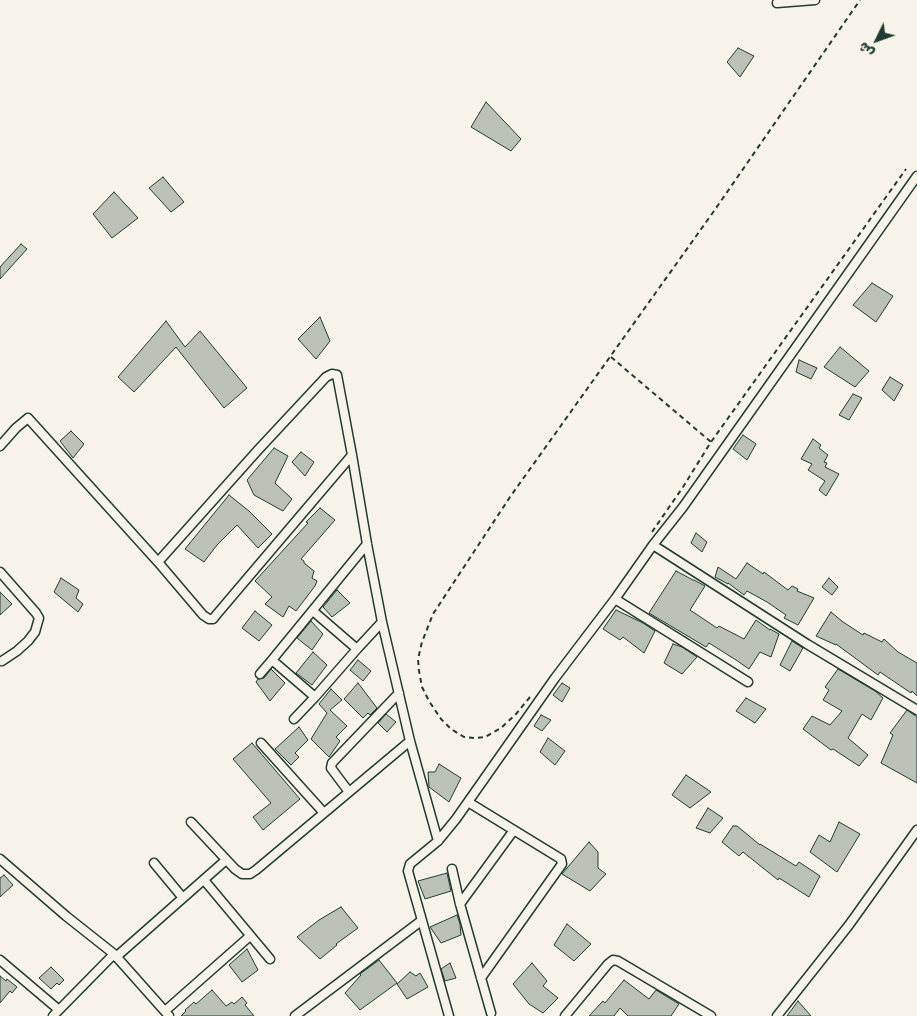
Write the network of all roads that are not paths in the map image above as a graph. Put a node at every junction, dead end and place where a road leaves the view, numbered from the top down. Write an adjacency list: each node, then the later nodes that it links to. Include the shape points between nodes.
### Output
1 (815, 0): 2 (street)
2 (777, 3)
3 (916, 179): 7 (street)
4 (0, 446): 8 (street, via 28,418)
5 (352, 455): 6 (street); 8 (street, via 213,619 204,615); 8 (street, via 339,382 337,375 332,374 258,450)
6 (366, 544): 11 (street); 12 (street)
7 (653, 545): 10 (street); 20 (street)
8 (158, 562)
9 (0, 572): 15 (street, via 39,618 28,641)
10 (615, 599): 17 (street); 25 (street)
11 (313, 611): 13 (street); 14 (street)
12 (382, 622): 13 (street); 18 (street)
13 (357, 649): 19 (street)
14 (272, 660): 16 (street); 19 (street)
15 (2, 661)
16 (260, 674)
17 (748, 682)
18 (399, 693): 22 (street); 24 (street, via 332,763 331,768)
19 (315, 697): 21 (street)
20 (917, 710)
21 (294, 719)
22 (410, 741): 24 (street); 30 (street)
23 (261, 743): 26 (street)
24 (349, 792): 26 (street)
25 (468, 802): 28 (street); 30 (street)
26 (324, 813): 32 (street, via 250,874 242,874)
27 (190, 822): 32 (street)
28 (514, 830): 37 (street); 43 (street, via 561,859 562,864)
29 (917, 830): 52 (street, via 849,925)
30 (438, 842): 38 (street, via 408,868)
31 (0, 859): 40 (street)
32 (226, 860): 35 (street)
33 (154, 863): 36 (street)
34 (452, 869): 37 (street)
35 (204, 880): 36 (street); 39 (street)
36 (184, 898): 40 (street)
37 (460, 904): 43 (street)
38 (421, 920): 48 (street); 49 (street)
39 (250, 936): 41 (street); 45 (street)
40 (115, 956): 44 (street); 45 (street)
41 (270, 959)
42 (0, 960): 44 (street)
43 (482, 978): 46 (street)
44 (59, 1010): 47 (street)
45 (167, 1013)
46 (491, 1013)
47 (53, 1016)
48 (294, 1016)
49 (449, 1016)
50 (565, 1016): 51 (street, via 613,960)
51 (711, 1016)
52 (777, 1016)

